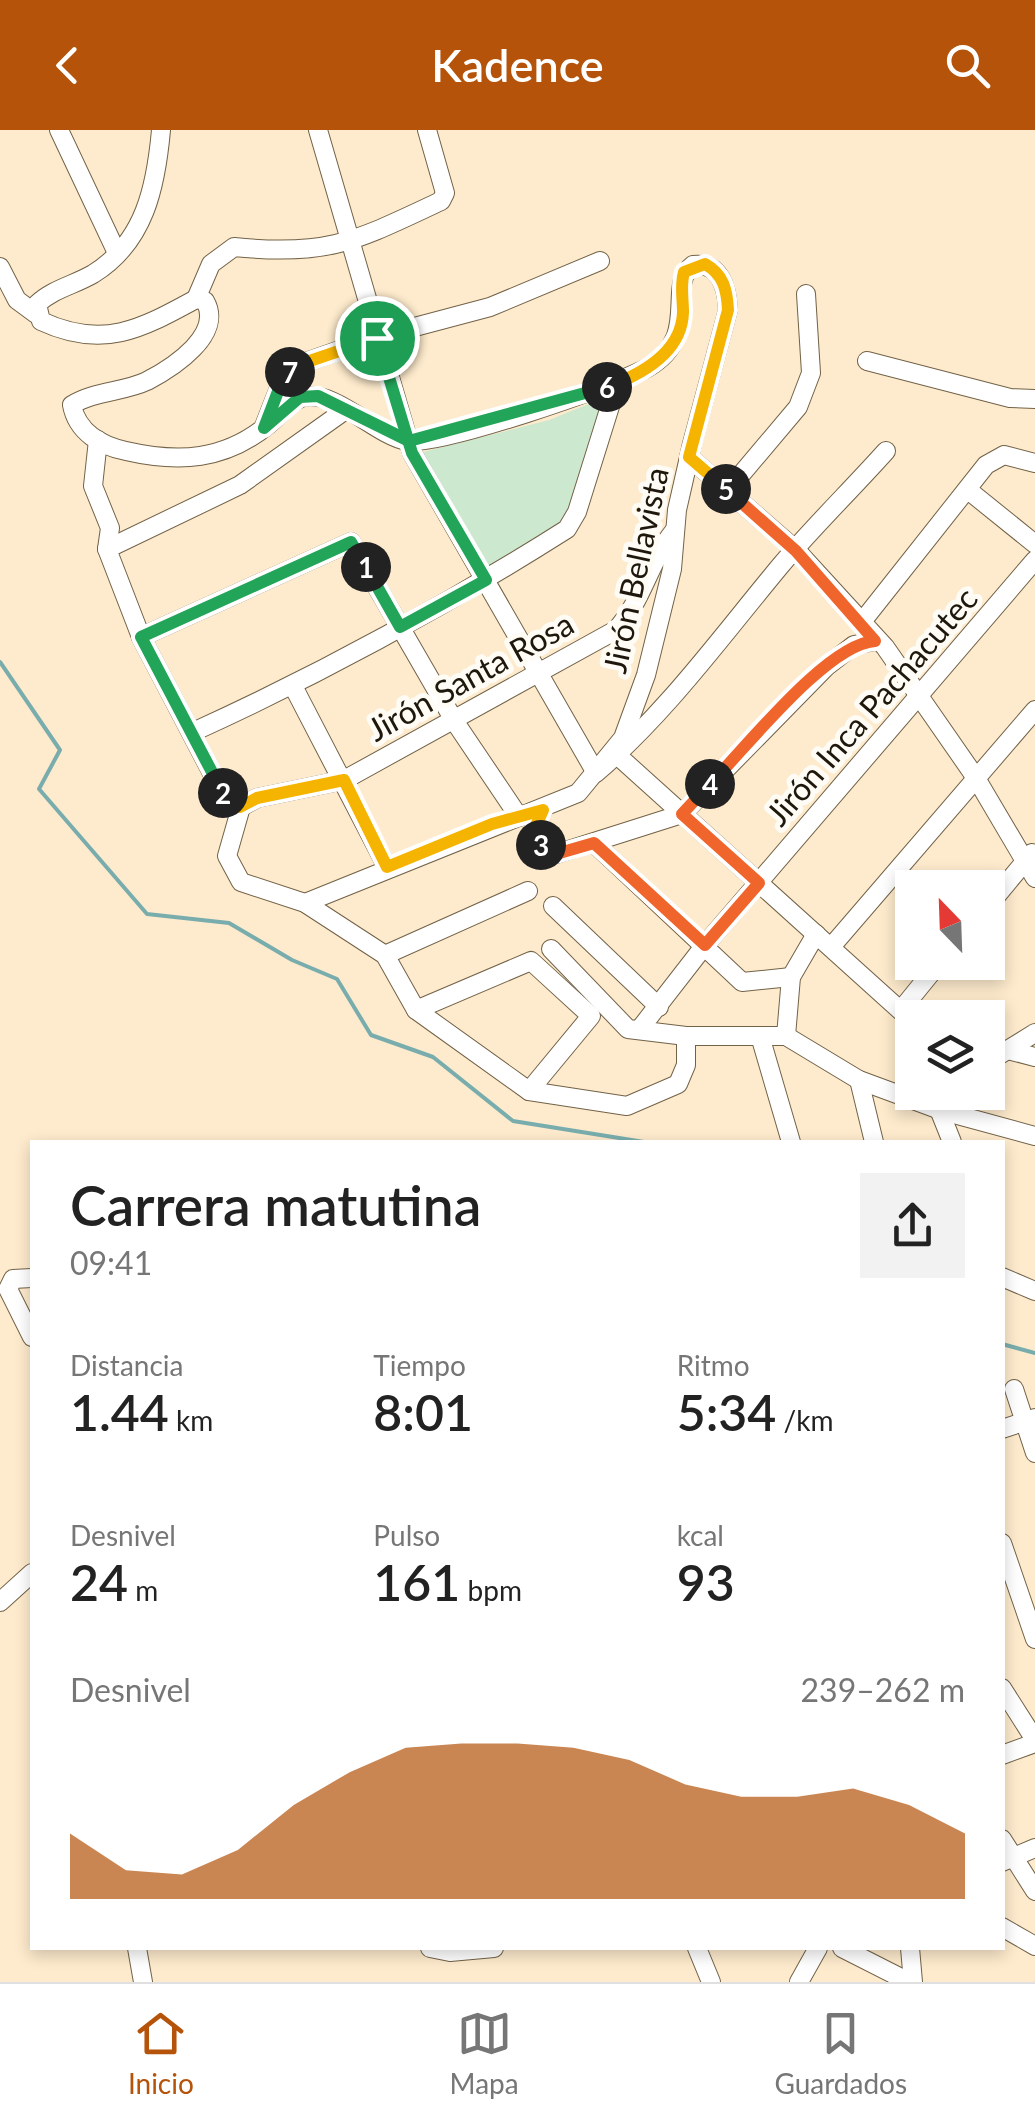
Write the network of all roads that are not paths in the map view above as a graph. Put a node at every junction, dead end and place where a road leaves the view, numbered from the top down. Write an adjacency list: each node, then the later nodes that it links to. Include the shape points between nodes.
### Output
1 (59, 130): 6 (street)
2 (161, 130): 6 (street, via 140,229)
3 (318, 130): 5 (street)
4 (428, 130): 5 (street, via 445,198)
5 (351, 243): 10 (street, via 285,252 234,247 211,264); 12 (street)
6 (117, 253): 11 (street, via 95,272 48,294)
7 (600, 260): 12 (street, via 490,307)
8 (0, 268): 11 (street, via 17,300)
9 (806, 294): 23 (street, via 811,373 798,407)
10 (196, 299): 11 (street, via 131,334 87,334); 18 (street, via 205,301 212,319 182,358 146,382 72,405 88,436)
11 (36, 314)
12 (377, 338): 17 (street, via 295,366); 19 (street)
13 (867, 361): 15 (street)
14 (617, 384): 19 (street, Jirón Bellavista); 21 (street, Jirón Bellavista, via 652,365 679,332 684,272 705,264 716,270 728,310); 30 (street, via 568,528)
15 (1035, 400)
16 (344, 410): 17 (street, via 318,396 300,397); 19 (street); 27 (street, via 240,485)
17 (264, 428): 18 (street, via 202,458 162,459)
18 (98, 440): 27 (street, via 93,486 110,528)
19 (409, 441): 30 (street)
20 (886, 450): 28 (street)
21 (689, 457): 23 (street); 25 (street, Jirón Bellavista)
22 (1035, 463): 24 (street, via 1004,455 986,465)
23 (728, 490): 28 (street)
24 (968, 490): 26 (street); 31 (street)
25 (676, 530): 35 (street, Jirón Santa Rosa, via 634,611 616,630); 42 (street, Jirón Bellavista, via 646,675 622,738)
26 (1035, 544)
27 (107, 549): 33 (street)
28 (796, 551): 31 (street); 41 (street)
29 (1035, 560): 37 (street, Jirón Inca Pachacutec)
30 (486, 580): 32 (street); 35 (street)
31 (861, 623): 34 (street)
32 (400, 627): 33 (street, via 351,542); 36 (street); 39 (street)
33 (141, 637): 40 (street)
34 (875, 641): 37 (street); 47 (street, via 854,645 827,666)
35 (536, 676): 39 (street, Jirón Santa Rosa); 42 (street)
36 (294, 686): 40 (street); 44 (street)
37 (920, 698): 43 (street); 53 (street, Jirón Inca Pachacutec)
38 (1035, 710): 43 (street)
39 (455, 722): 44 (street, Jirón Santa Rosa); 48 (street)
40 (192, 732): 45 (street, via 224,796)
41 (617, 755): 42 (street); 47 (street)
42 (596, 773): 46 (street, Jirón Bellavista, via 578,793)
43 (976, 778): 50 (street); 60 (street)
44 (344, 780): 45 (street, Jirón Santa Rosa); 51 (street)
45 (240, 807): 56 (street, via 227,856 241,882)
46 (543, 810): 48 (street, Jirón Bellavista); 49 (street, via 534,830 545,848 571,853)
47 (682, 814): 49 (street); 53 (street)
48 (518, 817): 51 (street, Jirón Bellavista)
49 (594, 843): 59 (street)
50 (1031, 854): 52 (street); 54 (street)
51 (387, 867): 56 (street, Jirón Bellavista)
52 (1035, 878)
53 (759, 883): 58 (street); 59 (street, Jirón Inca Pachacutec)
54 (1005, 885)
55 (528, 891): 62 (street)
56 (305, 903): 62 (street)
57 (553, 906): 65 (street)
58 (816, 934): 60 (street); 63 (street)
59 (705, 945): 63 (street, via 742,982); 65 (street, Jirón Inca Pachacutec)
60 (831, 948): 64 (street)
61 (551, 950): 67 (street, via 620,1026)
62 (384, 955): 66 (street)
63 (790, 977): 71 (street)
64 (895, 1005)
65 (658, 1006): 67 (street, Jirón Inca Pachacutec)
66 (416, 1010): 76 (street); 76 (street, via 531,961 591,1016)
67 (639, 1030): 69 (street)
68 (1035, 1033): 72 (street)
69 (686, 1036): 70 (street); 76 (street, via 678,1084 628,1106)
70 (760, 1036): 71 (street); 79 (street)
71 (786, 1036): 75 (street)
72 (1008, 1050): 73 (street); 74 (street)
73 (1005, 1052)
74 (1035, 1057)
75 (859, 1080): 77 (street); 80 (street)
76 (528, 1091)
77 (943, 1112): 78 (street); 81 (street)
78 (1035, 1136)
79 (789, 1140)
80 (874, 1140)
81 (951, 1140)
82 (1005, 1277): 84 (street)
83 (30, 1278): 85 (street, via 13,1279 8,1289)
84 (1035, 1291)
85 (30, 1332)
86 (1014, 1389): 87 (street)
87 (1029, 1419): 88 (street); 89 (street)
88 (1005, 1429)
89 (1035, 1453)
90 (1005, 1551): 93 (street)
91 (30, 1575): 92 (street)
92 (0, 1602)
93 (1035, 1639)
94 (1005, 1693): 95 (street)
95 (1035, 1741): 96 (street)
96 (1005, 1754)
97 (1035, 1848): 98 (street)
98 (1008, 1859): 99 (street)
99 (1035, 1891)
100 (1005, 1928): 101 (street)
101 (1035, 1946)
102 (136, 1950): 109 (street)
103 (440, 1950): 104 (street)
104 (472, 1950)
105 (698, 1950): 110 (street)
106 (817, 1950): 111 (street)
107 (846, 1950): 112 (street)
108 (910, 1950): 112 (street)
109 (143, 1982)
110 (712, 1982)
111 (798, 1982)
112 (911, 1982)

